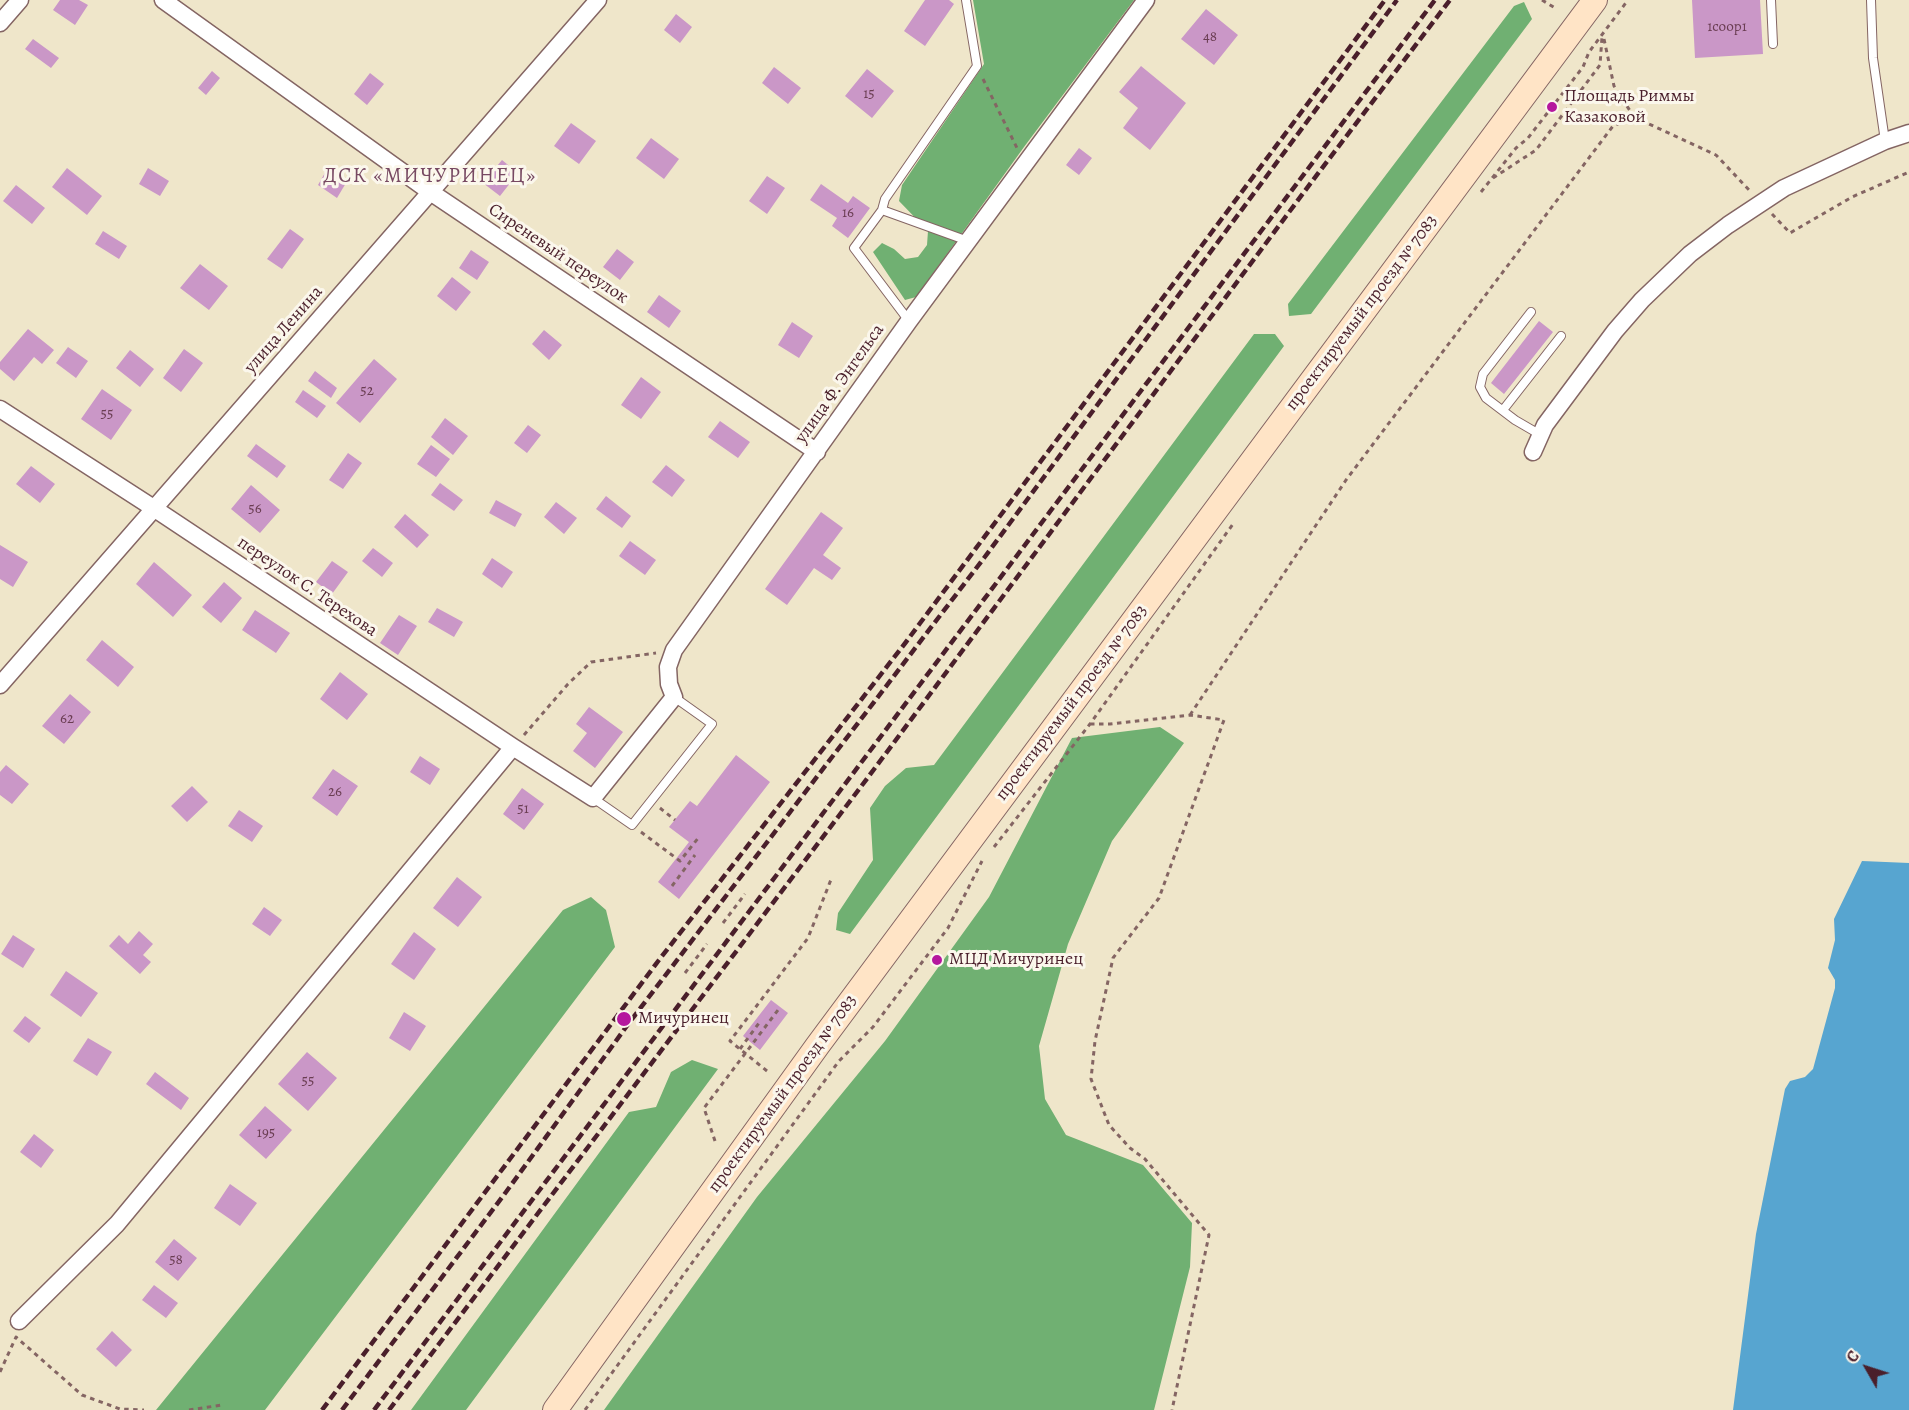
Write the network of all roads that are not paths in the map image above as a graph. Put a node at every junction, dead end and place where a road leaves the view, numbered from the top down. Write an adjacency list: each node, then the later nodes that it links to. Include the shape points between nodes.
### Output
1 (20, 0): 9 (street)
2 (163, 0): 13 (street, Сиреневый переулок)
3 (598, 0): 13 (street, улица Ленина)
4 (966, 0): 14 (lane, via 976,66 885,199)
5 (1146, 0): 15 (street, улица Ф. Энгельса)
6 (1595, 0): 30 (main road, проектируемый проезд № 7083, via 825,1035)
7 (1771, 0): 10 (lane)
8 (1871, 0): 12 (lane, via 1873,58)
9 (0, 23)
10 (1773, 44)
11 (1909, 133): 12 (street)
12 (1885, 141): 21 (street, via 1784,188 1690,254 1615,331)
13 (429, 191): 22 (street, Сиреневый переулок); 24 (street, улица Ленина)
14 (882, 210): 15 (lane); 17 (lane, via 854,248)
15 (968, 241): 17 (street, улица Ф. Энгельса)
16 (1531, 312): 20 (lane, via 1480,381 1482,393)
17 (909, 321): 22 (street, улица Ф. Энгельса)
18 (1561, 336): 20 (lane)
19 (0, 409): 24 (street, переулок С. Терехова)
20 (1503, 410): 21 (lane)
21 (1539, 435): 23 (street)
22 (817, 452): 26 (street, улица Ф. Энгельса, via 674,650 668,667)
23 (1533, 452)
24 (154, 509): 25 (street, улица Ленина); 27 (street, переулок С. Терехова)
25 (0, 685)
26 (674, 697): 28 (street); 28 (lane, via 712,724 632,825)
27 (513, 747): 28 (street, переулок С. Терехова); 29 (street, via 117,1224)
28 (593, 798)
29 (19, 1321)
30 (555, 1410)

